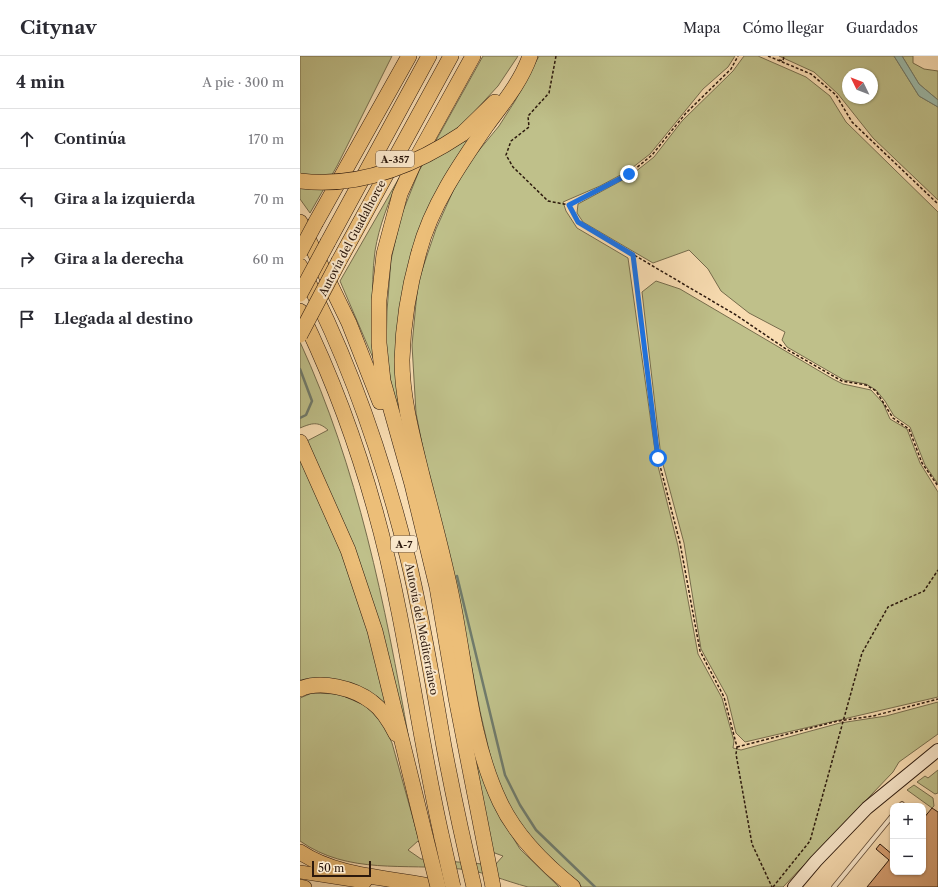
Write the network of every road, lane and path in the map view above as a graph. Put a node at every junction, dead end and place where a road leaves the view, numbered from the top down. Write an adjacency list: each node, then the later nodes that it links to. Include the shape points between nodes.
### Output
1 (404, 56): 12 (highway)
2 (409, 56): 12 (highway)
3 (429, 56): 20 (highway, Autovía del Guadalhorce / A-357, bridge)
4 (451, 56): 22 (highway, Autovía del Guadalhorce / A-357, bridge)
5 (473, 56): 25 (highway, via 415,161 400,194 383,261 379,300 379,344 383,381)
6 (530, 56): 13 (highway, bridge, via 492,106 462,134 419,160 396,169 358,178 340,181); 42 (highway, via 517,84 457,170 430,221 419,249 411,282 402,361 409,422 452,600 477,733 488,774 500,803 518,834 548,867)
7 (556, 56): 15 (path, via 549,93 528,116 529,127 511,141 506,156 513,167 548,201)
8 (738, 56): 15 (path, via 731,69 686,113 652,155 629,174)
9 (768, 56): 11 (path)
10 (784, 56): 11 (path, via 782,61)
11 (775, 59): 14 (path, via 811,74 836,95 852,122)
12 (395, 78): 17 (highway, bridge)
13 (300, 180)
14 (938, 204)
15 (569, 205): 18 (path, via 578,222)
16 (300, 222): 25 (highway, via 349,323 375,388)
17 (300, 252)
18 (633, 255): 24 (path, via 842,381 866,385 876,391 893,418 909,429 922,463); 30 (path, via 658,458 680,543 700,651 724,697)
19 (300, 266): 40 (highway, Autovía del Mediterráneo / A-7, via 356,391 384,469 408,559)
20 (300, 294)
21 (300, 311): 39 (highway, Autovía del Mediterráneo / A-7, bridge, via 315,342 347,426 374,508 399,611 431,788)
22 (300, 335)
23 (300, 443): 32 (highway, via 348,550 375,631)
24 (938, 486)
25 (420, 520): 41 (highway, via 437,587)
26 (938, 570): 29 (path, via 924,591 888,606 862,653)
27 (303, 687): 32 (highway, via 324,685 352,692 372,702 388,719 396,735)
28 (938, 700): 29 (path, via 873,716)
29 (844, 720): 30 (path); 43 (path, via 810,841)
30 (737, 747): 43 (path, via 736,754 752,844)
31 (938, 750): 44 (main road, via 867,808)
32 (421, 817): 37 (highway, bridge)
33 (890, 819): 45 (lane)
34 (300, 852): 37 (highway, via 344,871)
35 (300, 872): 37 (main road, via 365,882)
36 (300, 886): 38 (main road)
37 (431, 886): 39 (main road)
38 (305, 887)
39 (454, 887)
40 (474, 887)
41 (493, 887)
42 (573, 887)
43 (772, 887)
44 (794, 887)
45 (834, 887)

